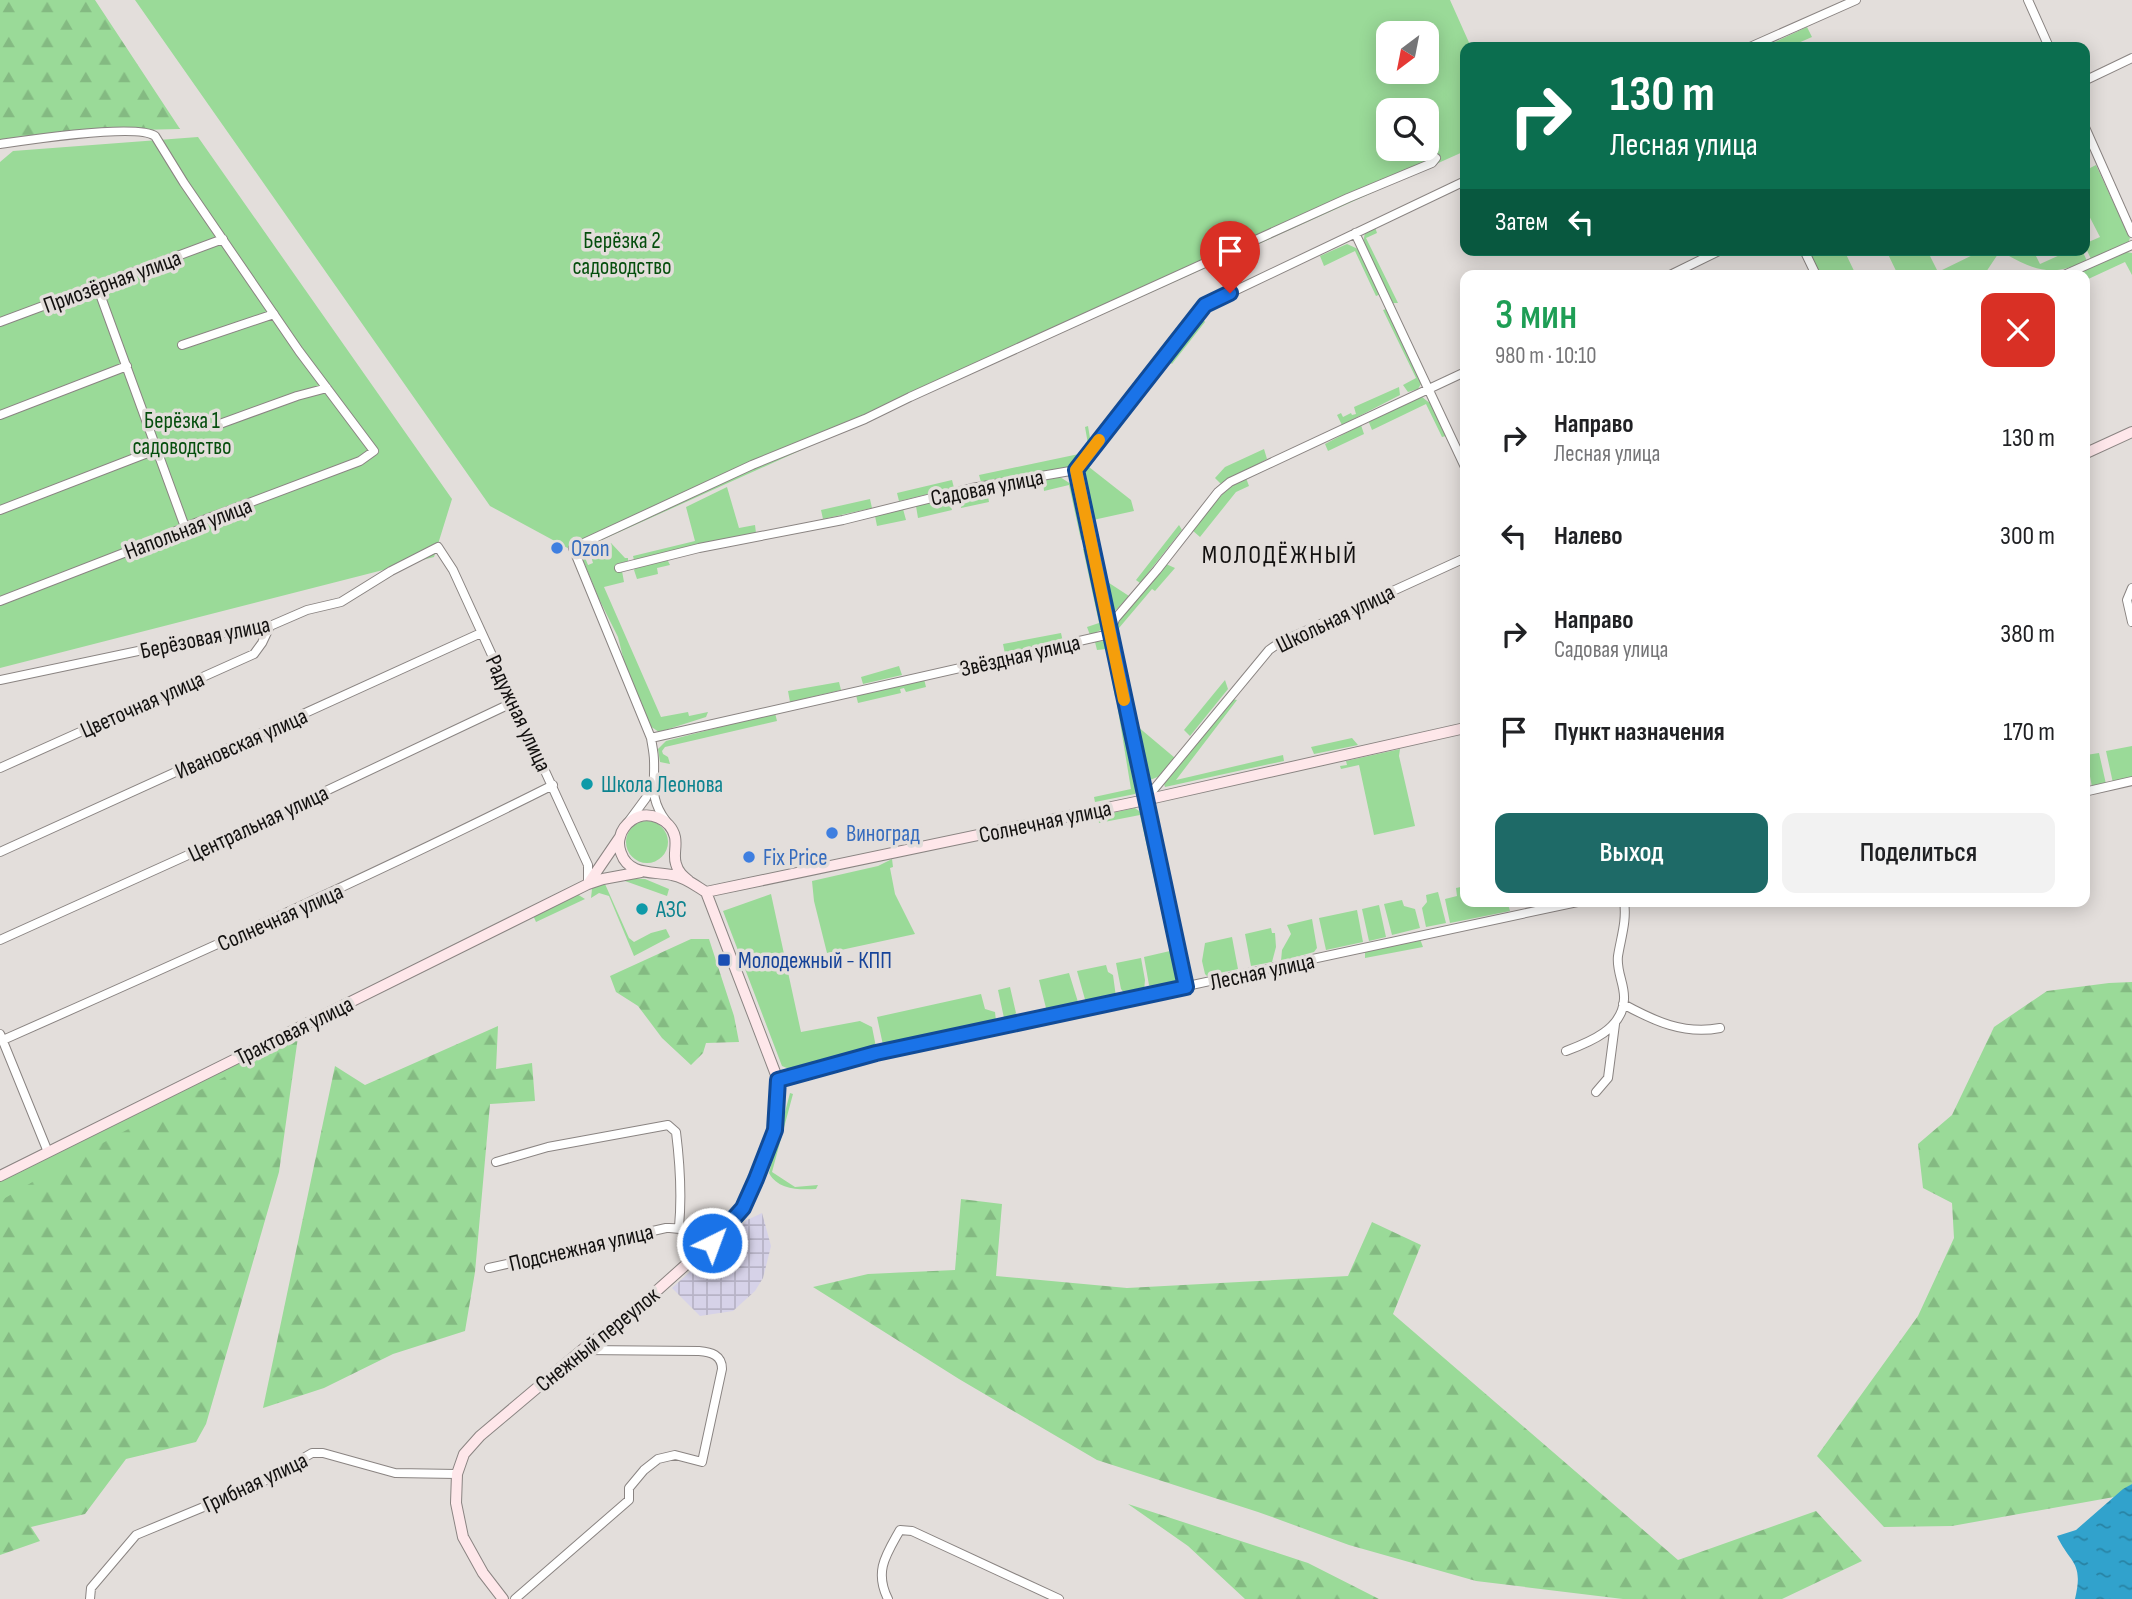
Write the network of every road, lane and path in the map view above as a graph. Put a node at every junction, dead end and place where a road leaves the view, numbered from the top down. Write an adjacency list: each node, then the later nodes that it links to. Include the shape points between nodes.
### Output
1 (1856, 0): 3 (street)
2 (2028, 0): 4 (street)
3 (1761, 42)
4 (2047, 42)
5 (2132, 58): 6 (street)
6 (2090, 78)
7 (2090, 138): 12 (street)
8 (0, 144): 13 (street, via 65,134 150,133)
9 (1434, 161): 47 (street, via 573,548)
10 (1460, 183): 11 (street, Садовая улица)
11 (1355, 233): 25 (street); 32 (street, Садовая улица, via 1205,305)
12 (2132, 233)
13 (223, 239): 18 (street, Приозёрная улица); 19 (street)
14 (2132, 245): 17 (street)
15 (1709, 256): 16 (street)
16 (1680, 270)
17 (2075, 270)
18 (97, 286): 20 (street, Приозёрная улица); 22 (street)
19 (274, 313): 21 (street); 24 (street)
20 (0, 322)
21 (182, 345)
22 (127, 366): 26 (street); 29 (street)
23 (1460, 374): 25 (street, Звёздная улица)
24 (327, 388): 27 (street); 34 (street, Напольная улица, via 374,451 360,461)
25 (1427, 390): 31 (street); 43 (street, Звёздная улица, via 1230,482 1115,619)
26 (0, 415)
27 (217, 425)
28 (2132, 432): 30 (street)
29 (158, 449): 33 (street); 34 (street)
30 (2090, 451)
31 (1460, 457)
32 (1076, 470): 37 (street, Садовая улица, via 972,488); 43 (street)
33 (0, 510)
34 (185, 527): 39 (street, Напольная улица)
35 (438, 547): 41 (street, Берёзовая улица, via 341,602); 42 (street, Радужная улица)
36 (1460, 560): 53 (street, Школьная улица, via 1269,650)
37 (619, 568)
38 (2132, 588): 40 (street, via 2127,600)
39 (0, 601)
40 (2132, 622)
41 (270, 626): 44 (street, Берёзовая улица); 48 (street, Цветочная улица, via 254,654)
42 (481, 633): 45 (street, Радужная улица); 57 (street, Ивановская улица)
43 (1110, 634): 47 (street, Звёздная улица); 53 (street)
44 (0, 680)
45 (514, 702): 51 (street, Радужная улица); 64 (street, Центральная улица)
46 (1460, 729): 53 (street, Солнечная улица)
47 (651, 738): 50 (street)
48 (0, 768)
49 (2132, 781): 52 (street)
50 (652, 782): 54 (street, via 657,808); 55 (street)
51 (553, 785): 60 (street, Радужная улица, via 588,865); 69 (street, Солнечная улица, via 312,903)
52 (2090, 791)
53 (1145, 800): 61 (street, Солнечная улица); 65 (street)
54 (668, 823): 55 (street, via 643,816 633,819); 56 (street)
55 (622, 832): 58 (street, via 619,848 623,859); 60 (street, Трактовая улица)
56 (676, 851): 58 (street, via 663,869); 59 (street, via 675,862)
57 (0, 852)
58 (646, 872): 59 (street); 60 (street, Трактовая улица)
59 (689, 881): 61 (street)
60 (588, 884): 73 (street, Трактовая улица)
61 (706, 892): 71 (street, Снежный переулок)
62 (1553, 907): 65 (street, Лесная улица)
63 (1625, 907): 66 (street, via 1618,957)
64 (0, 940)
65 (1186, 987): 71 (street, Лесная улица, via 876,1053)
66 (1623, 1004): 67 (street); 68 (street, via 1670,1027)
67 (1615, 1021): 70 (street, via 1592,1042); 72 (street, via 1608,1078)
68 (1720, 1028)
69 (2, 1041): 73 (street)
70 (1566, 1051)
71 (778, 1080): 77 (street, Снежный переулок, via 775,1130 756,1179 743,1208)
72 (1596, 1092)
73 (48, 1152): 75 (street, Трактовая улица)
74 (495, 1162): 76 (street, via 548,1147 668,1125 676,1132 679,1156)
75 (0, 1176)
76 (679, 1227): 77 (street, Подснежная улица); 78 (street, Подснежная улица)
77 (712, 1243): 79 (street, Снежный переулок)
78 (489, 1268)
79 (582, 1350): 80 (street, Снежный переулок, via 480,1436 464,1454); 83 (street, via 699,1351 718,1357 722,1365 702,1462 675,1455 658,1459 629,1488 629,1500)
80 (457, 1474): 81 (street, Грибная улица, via 395,1473 312,1453 259,1484 136,1535 91,1588); 82 (street, via 456,1503 463,1537)
81 (90, 1599)
82 (503, 1599)
83 (515, 1599)
84 (888, 1599): 85 (street, via 881,1576 884,1559 900,1530 912,1531)
85 (1059, 1599)

